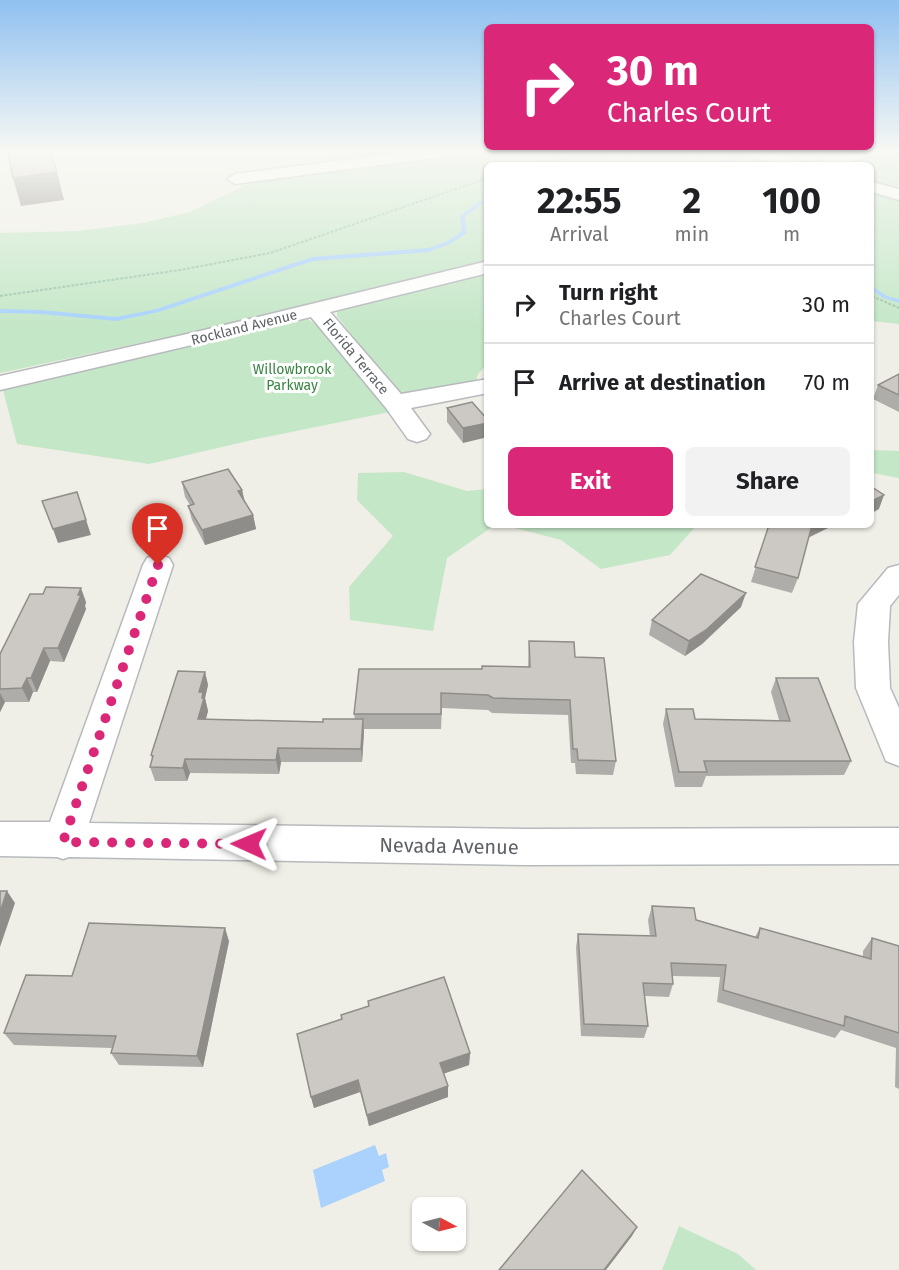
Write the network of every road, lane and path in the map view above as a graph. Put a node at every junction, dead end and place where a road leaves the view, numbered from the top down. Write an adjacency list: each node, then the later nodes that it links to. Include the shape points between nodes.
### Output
1 (397, 209): 3 (path, via 270,253)
2 (484, 268): 6 (street, Rockland Avenue)
3 (0, 296)
4 (874, 297): 5 (path)
5 (899, 308)
6 (316, 309): 7 (street, Rockland Avenue); 9 (street, Florida Terrace)
7 (0, 383)
8 (484, 387): 9 (street, Florida Terrace)
9 (395, 403): 10 (street, Florida Terrace)
10 (417, 434)
11 (158, 565): 15 (street)
12 (899, 576): 13 (street, via 874,604 871,642 873,688)
13 (899, 751)
14 (0, 839): 15 (street, Nevada Avenue)
15 (63, 842): 16 (street, Nevada Avenue)
16 (899, 846)

